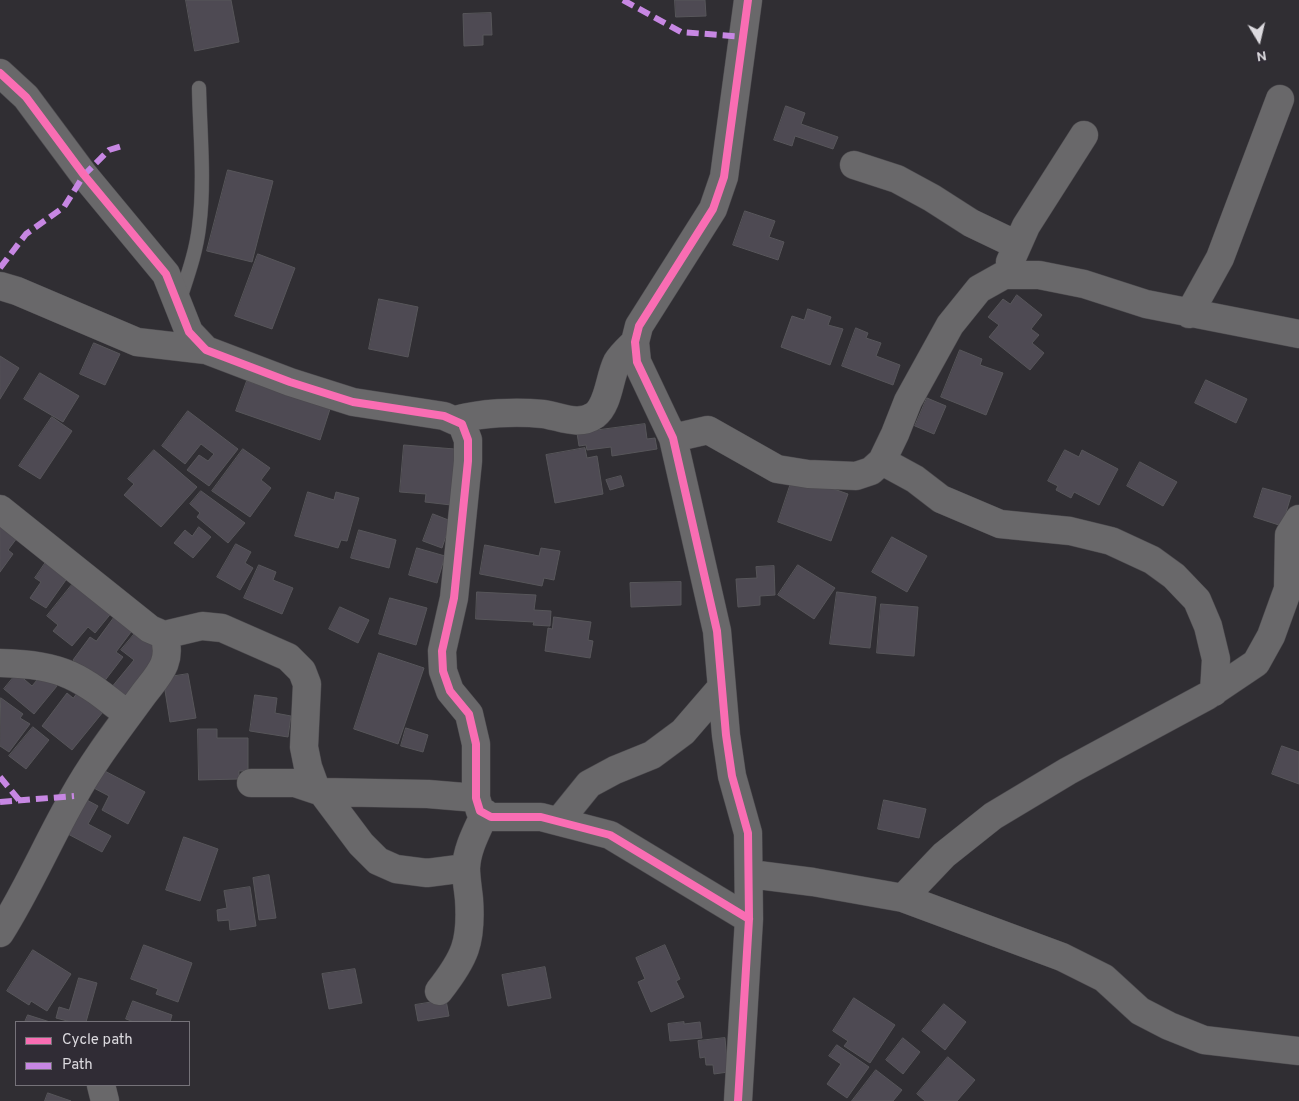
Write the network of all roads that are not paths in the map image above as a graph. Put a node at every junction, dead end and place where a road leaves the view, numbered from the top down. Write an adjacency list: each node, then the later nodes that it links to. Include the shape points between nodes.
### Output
1 (748, 0): 13 (street, via 724,176 713,209 639,326)
2 (0, 72): 10 (street, via 26,97 84,176 166,274)
3 (199, 88): 10 (lane, via 202,187 199,228 191,267)
4 (1280, 99): 11 (street, via 1220,258)
5 (1084, 136): 7 (street)
6 (854, 165): 7 (street, via 897,179 971,223)
7 (1017, 245): 8 (street)
8 (1004, 275): 11 (street, via 1039,275 1084,284); 17 (street, via 979,289 950,325 908,401)
9 (0, 286): 14 (street, via 137,342)
10 (178, 305): 14 (street, via 189,332)
11 (1189, 314): 12 (street)
12 (1299, 334)
13 (635, 342): 15 (street, via 618,360 602,406 594,415 569,421 542,414 476,414); 16 (street, via 637,362)
14 (206, 350): 15 (street, via 353,402)
15 (455, 420): 27 (street, via 462,424 468,440 468,461 454,598 442,651 443,671 450,691 469,714 476,744)
16 (673, 438): 17 (street, via 708,430 777,469 808,474 856,476 871,471); 22 (street, via 717,631)
17 (882, 460): 23 (street, via 941,499 1000,524 1070,531 1111,541 1152,560 1174,576 1196,600 1208,626 1216,659)
18 (0, 510): 20 (street, via 71,564 134,618)
19 (1299, 519): 23 (street, via 1289,536 1288,589 1271,636 1256,663)
20 (164, 635): 24 (street, via 168,648 164,665); 26 (street, via 202,626 222,628 288,656 302,671 307,684 304,747 308,767)
21 (0, 663): 24 (street, via 44,666 63,671 80,678)
22 (721, 688): 28 (street, via 683,732 652,755 590,784); 30 (street, via 732,776 748,833)
23 (1214, 692): 31 (street, via 1068,771 993,816 944,855)
24 (128, 714): 33 (street, via 74,796 25,892)
25 (251, 783): 26 (street, via 294,783)
26 (319, 790): 27 (street, via 428,794); 29 (street, via 378,861 396,869 427,873)
27 (480, 806): 28 (street, via 491,817 541,817); 29 (street)
28 (560, 822): 32 (street, via 610,835)
29 (466, 868): 34 (street, via 470,916 468,945)
30 (750, 874): 31 (street); 32 (street)
31 (903, 898): 35 (street, via 1062,957 1104,978 1140,1011 1204,1040)
32 (749, 918): 38 (street)
33 (0, 933)
34 (440, 991)
35 (1299, 1052)
36 (101, 1086): 37 (street)
37 (105, 1101)
38 (738, 1101)

